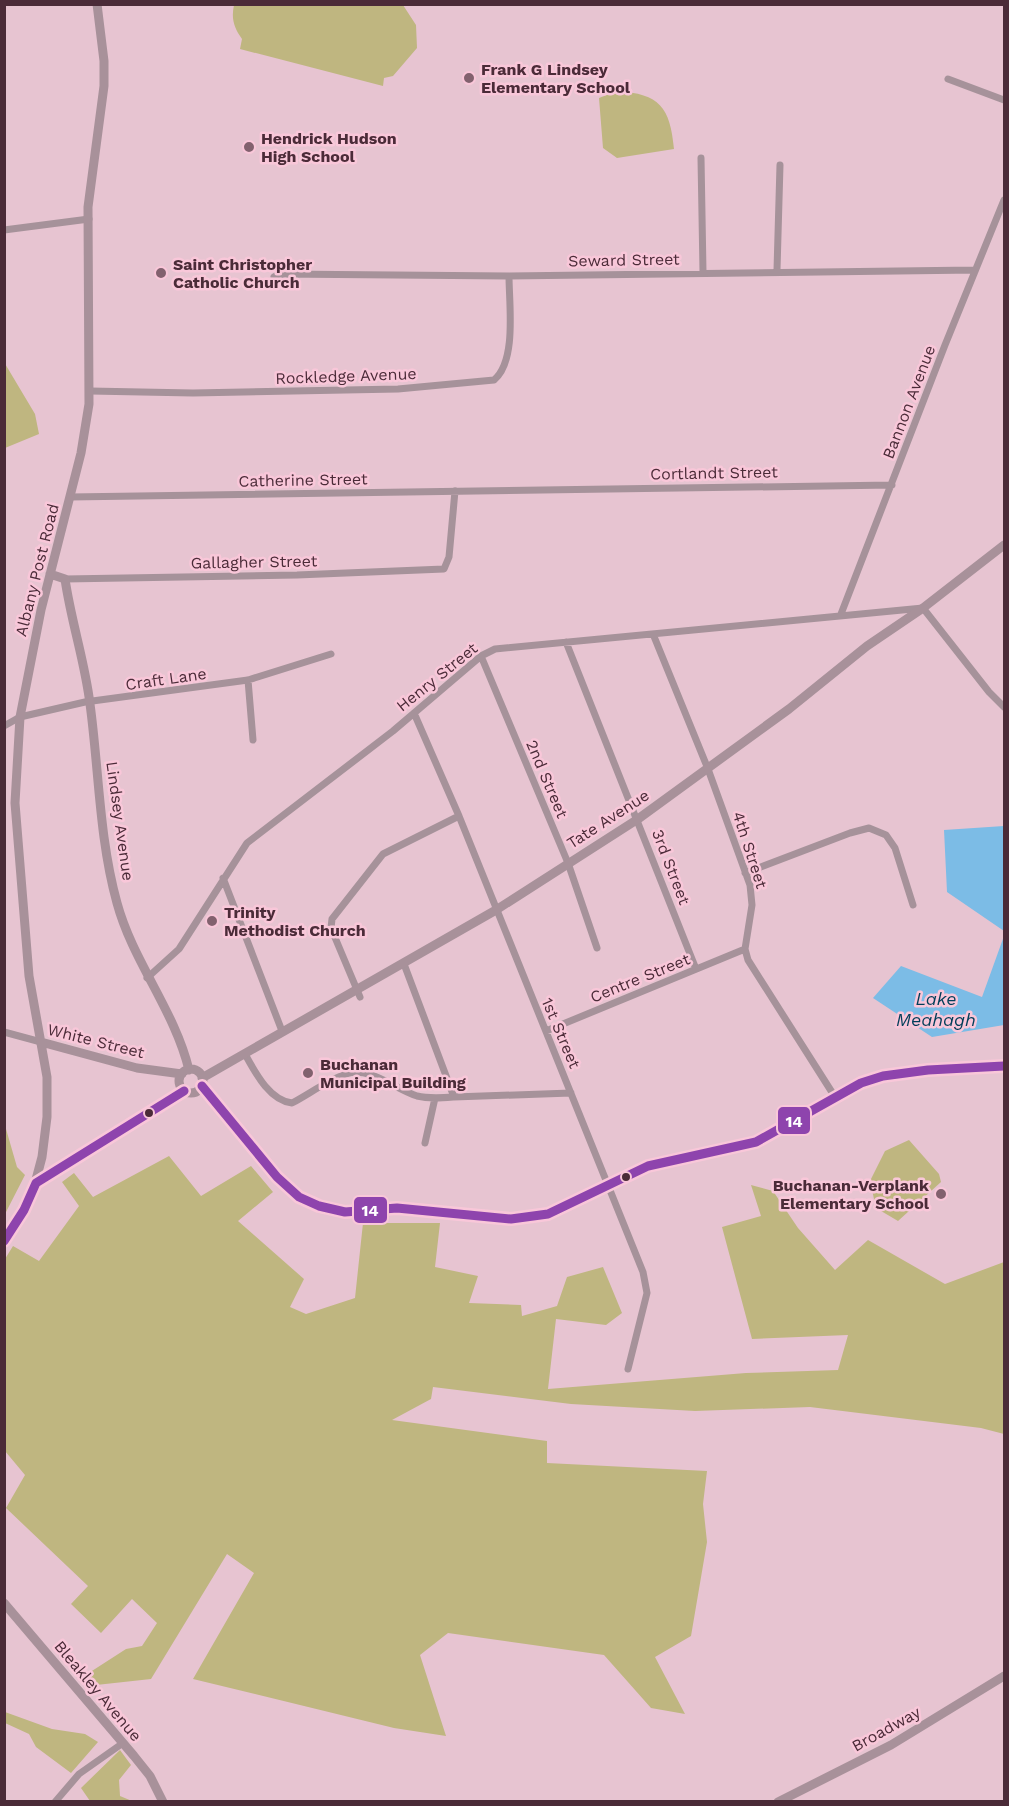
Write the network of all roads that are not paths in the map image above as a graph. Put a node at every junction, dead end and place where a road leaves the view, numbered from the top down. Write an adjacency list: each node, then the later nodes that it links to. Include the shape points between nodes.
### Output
1 (97, 4): 7 (street, Albany Post Road, via 104,86)
2 (948, 79): 3 (street)
3 (1005, 100)
4 (701, 158): 11 (street)
5 (780, 165): 9 (street)
6 (1005, 200): 10 (street, Bannon Avenue)
7 (89, 219): 8 (street); 14 (street, Albany Post Road)
8 (4, 230)
9 (777, 270): 10 (street, Seward Street); 11 (street, Seward Street)
10 (975, 270): 15 (street, Bannon Avenue)
11 (703, 272): 12 (street, Seward Street)
12 (509, 276): 13 (street, Seward Street); 14 (street, Rockledge Avenue, via 509,351 500,375 494,380 398,389)
13 (274, 277)
14 (90, 391): 18 (street, Albany Post Road)
15 (892, 484): 16 (street, Cortlandt Street); 23 (street, Bannon Avenue)
16 (537, 489): 17 (street, Catherine Street)
17 (455, 491): 18 (street, Catherine Street); 21 (street, Gallagher Street, via 449,557 443,569)
18 (70, 497): 20 (street, Albany Post Road)
19 (1005, 545): 22 (street, Tate Avenue)
20 (50, 574): 21 (street); 32 (street, Albany Post Road)
21 (65, 579): 29 (street, Lindsey Avenue)
22 (923, 608): 23 (street, Henry Street); 30 (street); 35 (street, Tate Avenue, via 867,646)
23 (841, 614): 24 (street, Henry Street)
24 (653, 634): 25 (street, Henry Street); 35 (street, 4th Street)
25 (566, 642): 27 (street, Henry Street, via 495,649); 37 (street, 3rd Street)
26 (332, 654): 28 (street, Craft Lane)
27 (481, 656): 31 (street, Henry Street); 38 (street, 2nd Street)
28 (248, 680): 29 (street, Craft Lane); 34 (street)
29 (90, 703): 32 (street, Craft Lane); 47 (street, Lindsey Avenue, via 101,808 117,902)
30 (1005, 707)
31 (414, 713): 36 (street, 1st Street); 40 (street, Henry Street, via 247,843)
32 (20, 717): 33 (street, Craft Lane); 52 (street, Albany Post Road, via 15,803 29,976)
33 (4, 726)
34 (253, 740)
35 (708, 769): 37 (street, Tate Avenue); 39 (street, 4th Street)
36 (459, 816): 42 (street, 1st Street); 48 (street, via 383,854 330,923)
37 (638, 819): 38 (street, Tate Avenue); 46 (street, 3rd Street)
38 (568, 863): 42 (street, Tate Avenue); 43 (street, 2nd Street)
39 (745, 873): 41 (street, via 869,828 886,835 896,848); 44 (street, 4th Street, via 753,906)
40 (223, 878): 47 (street, Henry Street, via 179,949); 49 (street)
41 (913, 905)
42 (496, 910): 45 (street, Tate Avenue); 50 (street, 1st Street)
43 (597, 948)
44 (745, 949): 46 (street, Centre Street); 60 (street, via 748,960)
45 (404, 964): 48 (street, Tate Avenue); 59 (street)
46 (696, 969): 50 (street, Centre Street)
47 (147, 978): 55 (street, Lindsey Avenue, via 184,1049)
48 (358, 993): 49 (street, Tate Avenue)
49 (282, 1031): 53 (street, Tate Avenue)
50 (546, 1031): 58 (street, 1st Street)
51 (4, 1032): 52 (street, White Street)
52 (41, 1042): 55 (street, White Street, via 137,1068); 63 (street, Albany Post Road, via 48,1110)
53 (245, 1054): 56 (street, Tate Avenue); 61 (street, via 268,1088 285,1102 292,1103 356,1072 414,1095)
54 (1005, 1066): 60 (street, via 883,1076)
55 (185, 1072): 56 (street, via 196,1071); 57 (street, via 180,1083)
56 (202, 1082): 57 (street, via 194,1092); 64 (street, via 283,1183 299,1197 327,1209 345,1212 398,1208 483,1218 533,1218)
57 (184, 1091): 63 (street)
58 (571, 1093): 59 (street); 64 (street, 1st Street)
59 (454, 1097): 61 (street)
60 (836, 1097): 64 (street, via 756,1142 648,1166)
61 (435, 1098): 62 (street)
62 (425, 1143)
63 (36, 1183): 65 (street, Albany Post Road)
64 (609, 1185): 66 (street, 1st Street, via 646,1284 645,1306)
65 (4, 1242)
66 (628, 1369)
67 (4, 1603): 69 (street, Bleakley Avenue)
68 (1005, 1677): 72 (street, Broadway, via 891,1745)
69 (123, 1743): 70 (street, via 79,1774); 71 (street, Bleakley Avenue, via 150,1776)
70 (55, 1802)
71 (163, 1802)
72 (778, 1802)

